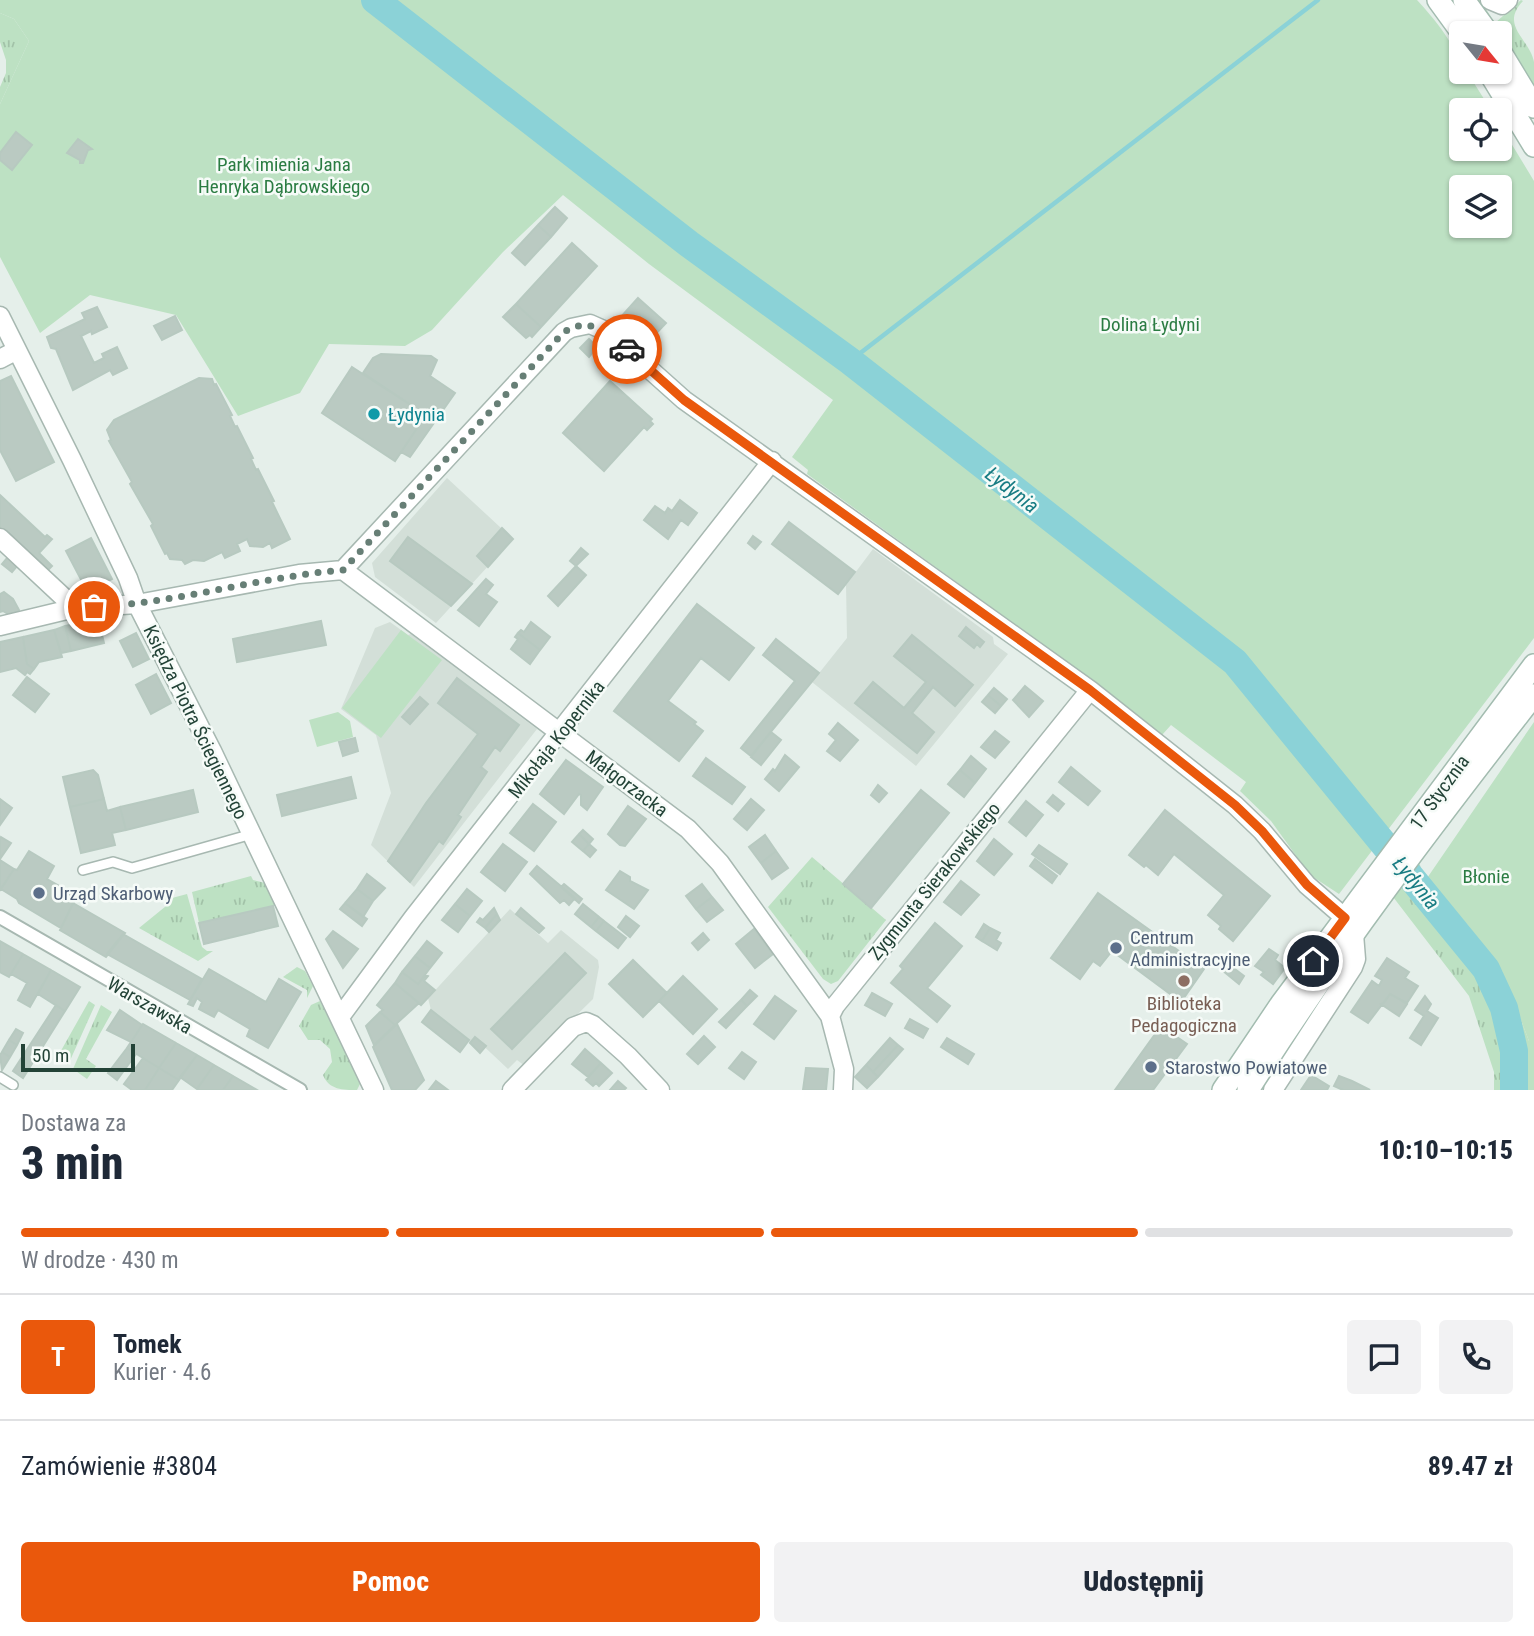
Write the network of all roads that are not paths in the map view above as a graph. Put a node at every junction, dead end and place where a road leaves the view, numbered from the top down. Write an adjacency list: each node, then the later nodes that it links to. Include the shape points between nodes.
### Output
1 (1438, 0): 3 (main road)
2 (1464, 0): 4 (main road)
3 (1453, 21)
4 (1479, 21)
5 (1512, 71): 7 (main road)
6 (1496, 84): 8 (main road)
7 (1534, 107)
8 (1534, 146)
9 (0, 316): 10 (street, Księdza Piotra Ściegiennego)
10 (17, 350): 11 (street); 15 (street, Księdza Piotra Ściegiennego)
11 (0, 359)
12 (772, 461): 14 (street, via 684,400 608,332 590,324 571,328); 19 (street); 21 (street, Mikołaja Kopernika)
13 (0, 538): 16 (street)
14 (343, 570): 15 (street); 21 (street, Małgorzacka)
15 (137, 604): 16 (street); 23 (street, Księdza Piotra Ściegiennego)
16 (75, 608): 17 (street)
17 (0, 626)
18 (1534, 665): 22 (main road, 17 Stycznia)
19 (1090, 690): 26 (street, via 1235,805); 27 (street, Zygmunta Sierakowskiego, via 853,981)
20 (1534, 695): 22 (main road, 17 Stycznia)
21 (561, 732): 27 (street, Małgorzacka, via 688,829 720,863); 28 (street, Mikołaja Kopernika)
22 (1418, 832): 26 (main road, 17 Stycznia)
23 (252, 834): 24 (lane, via 132,868 113,862); 28 (street, Księdza Piotra Ściegiennego)
24 (83, 870)
25 (0, 917): 31 (street, Warszawska)
26 (1350, 926): 36 (main road, 17 Stycznia, via 1277,1010); 37 (main road, 17 Stycznia); 38 (street, via 1356,959 1353,967)
27 (830, 1016): 35 (street, via 844,1069)
28 (340, 1017): 32 (street, Księdza Piotra Ściegiennego)
29 (0, 1077): 30 (lane)
30 (13, 1085)
31 (300, 1090)
32 (374, 1090)
33 (512, 1090): 34 (street, via 573,1027 586,1022)
34 (660, 1090)
35 (843, 1090)
36 (1223, 1090)
37 (1248, 1090)
38 (1273, 1090)

